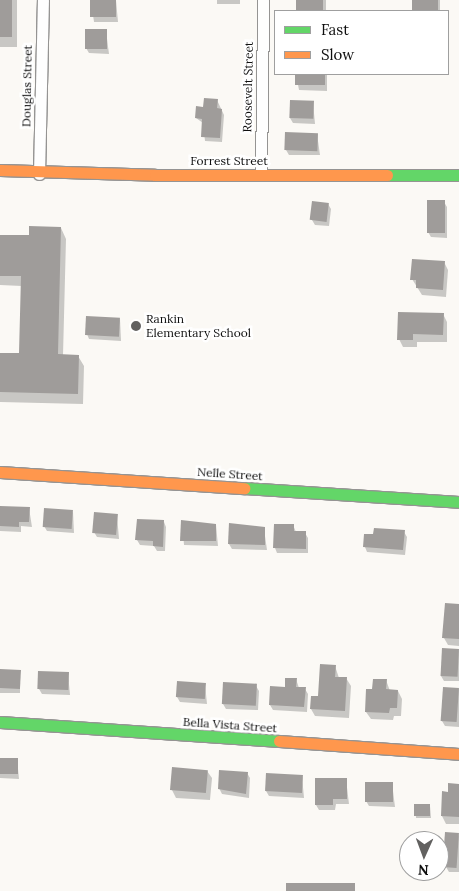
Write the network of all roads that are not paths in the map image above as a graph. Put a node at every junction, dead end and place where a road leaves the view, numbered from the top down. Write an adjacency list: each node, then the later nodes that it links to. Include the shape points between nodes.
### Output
1 (43, 0): 4 (street, Douglas Street)
2 (264, 0): 5 (street, Roosevelt Street)
3 (0, 170): 4 (street, Forrest Street)
4 (39, 174): 5 (street, Forrest Street)
5 (260, 174): 6 (street, Forrest Street)
6 (459, 175)
7 (0, 472): 8 (street, Nelle Street)
8 (459, 502)
9 (0, 722): 10 (street, Bella Vista Street)
10 (459, 754)

